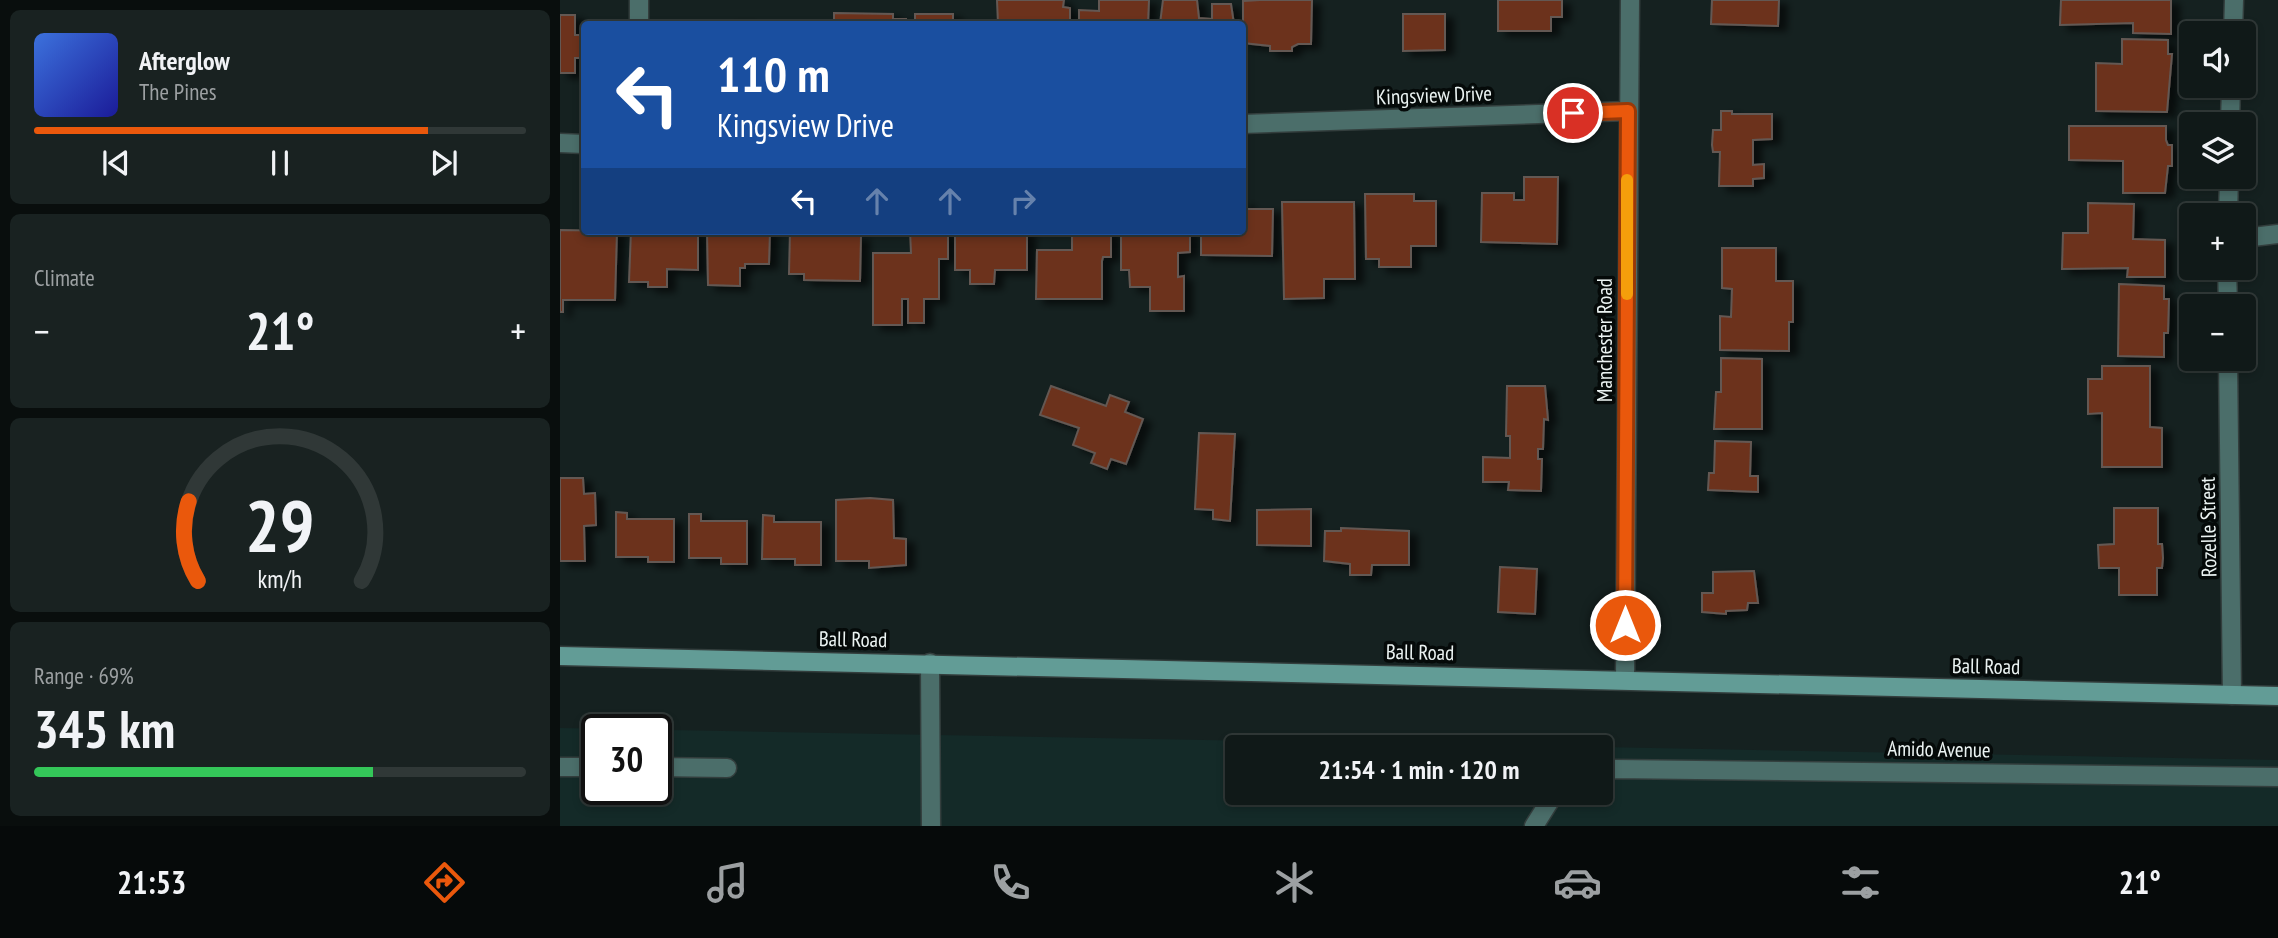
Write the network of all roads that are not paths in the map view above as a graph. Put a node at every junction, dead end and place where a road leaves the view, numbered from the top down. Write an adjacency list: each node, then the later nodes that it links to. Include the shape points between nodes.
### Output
1 (639, 0): 4 (street)
2 (1630, 0): 6 (street, Manchester Road)
3 (2234, 0): 5 (street)
4 (639, 21)
5 (2233, 21)
6 (1628, 111): 7 (street, Kingsview Drive); 15 (street, Manchester Road)
7 (1246, 124)
8 (560, 143): 9 (street)
9 (581, 144)
10 (2278, 234): 11 (street)
11 (2256, 237)
12 (2228, 371): 16 (street, Rozelle Street)
13 (560, 656): 14 (main road, Ball Road)
14 (930, 663): 15 (main road, Ball Road); 25 (street)
15 (1625, 680): 16 (main road, Ball Road)
16 (2232, 695): 17 (main road, Ball Road)
17 (2278, 696)
18 (560, 767): 19 (street)
19 (581, 767)
20 (672, 767): 21 (street)
21 (727, 768)
22 (1613, 769): 23 (street, Amido Avenue)
23 (2278, 777)
24 (1546, 805): 26 (street)
25 (931, 826)
26 (1534, 826)

